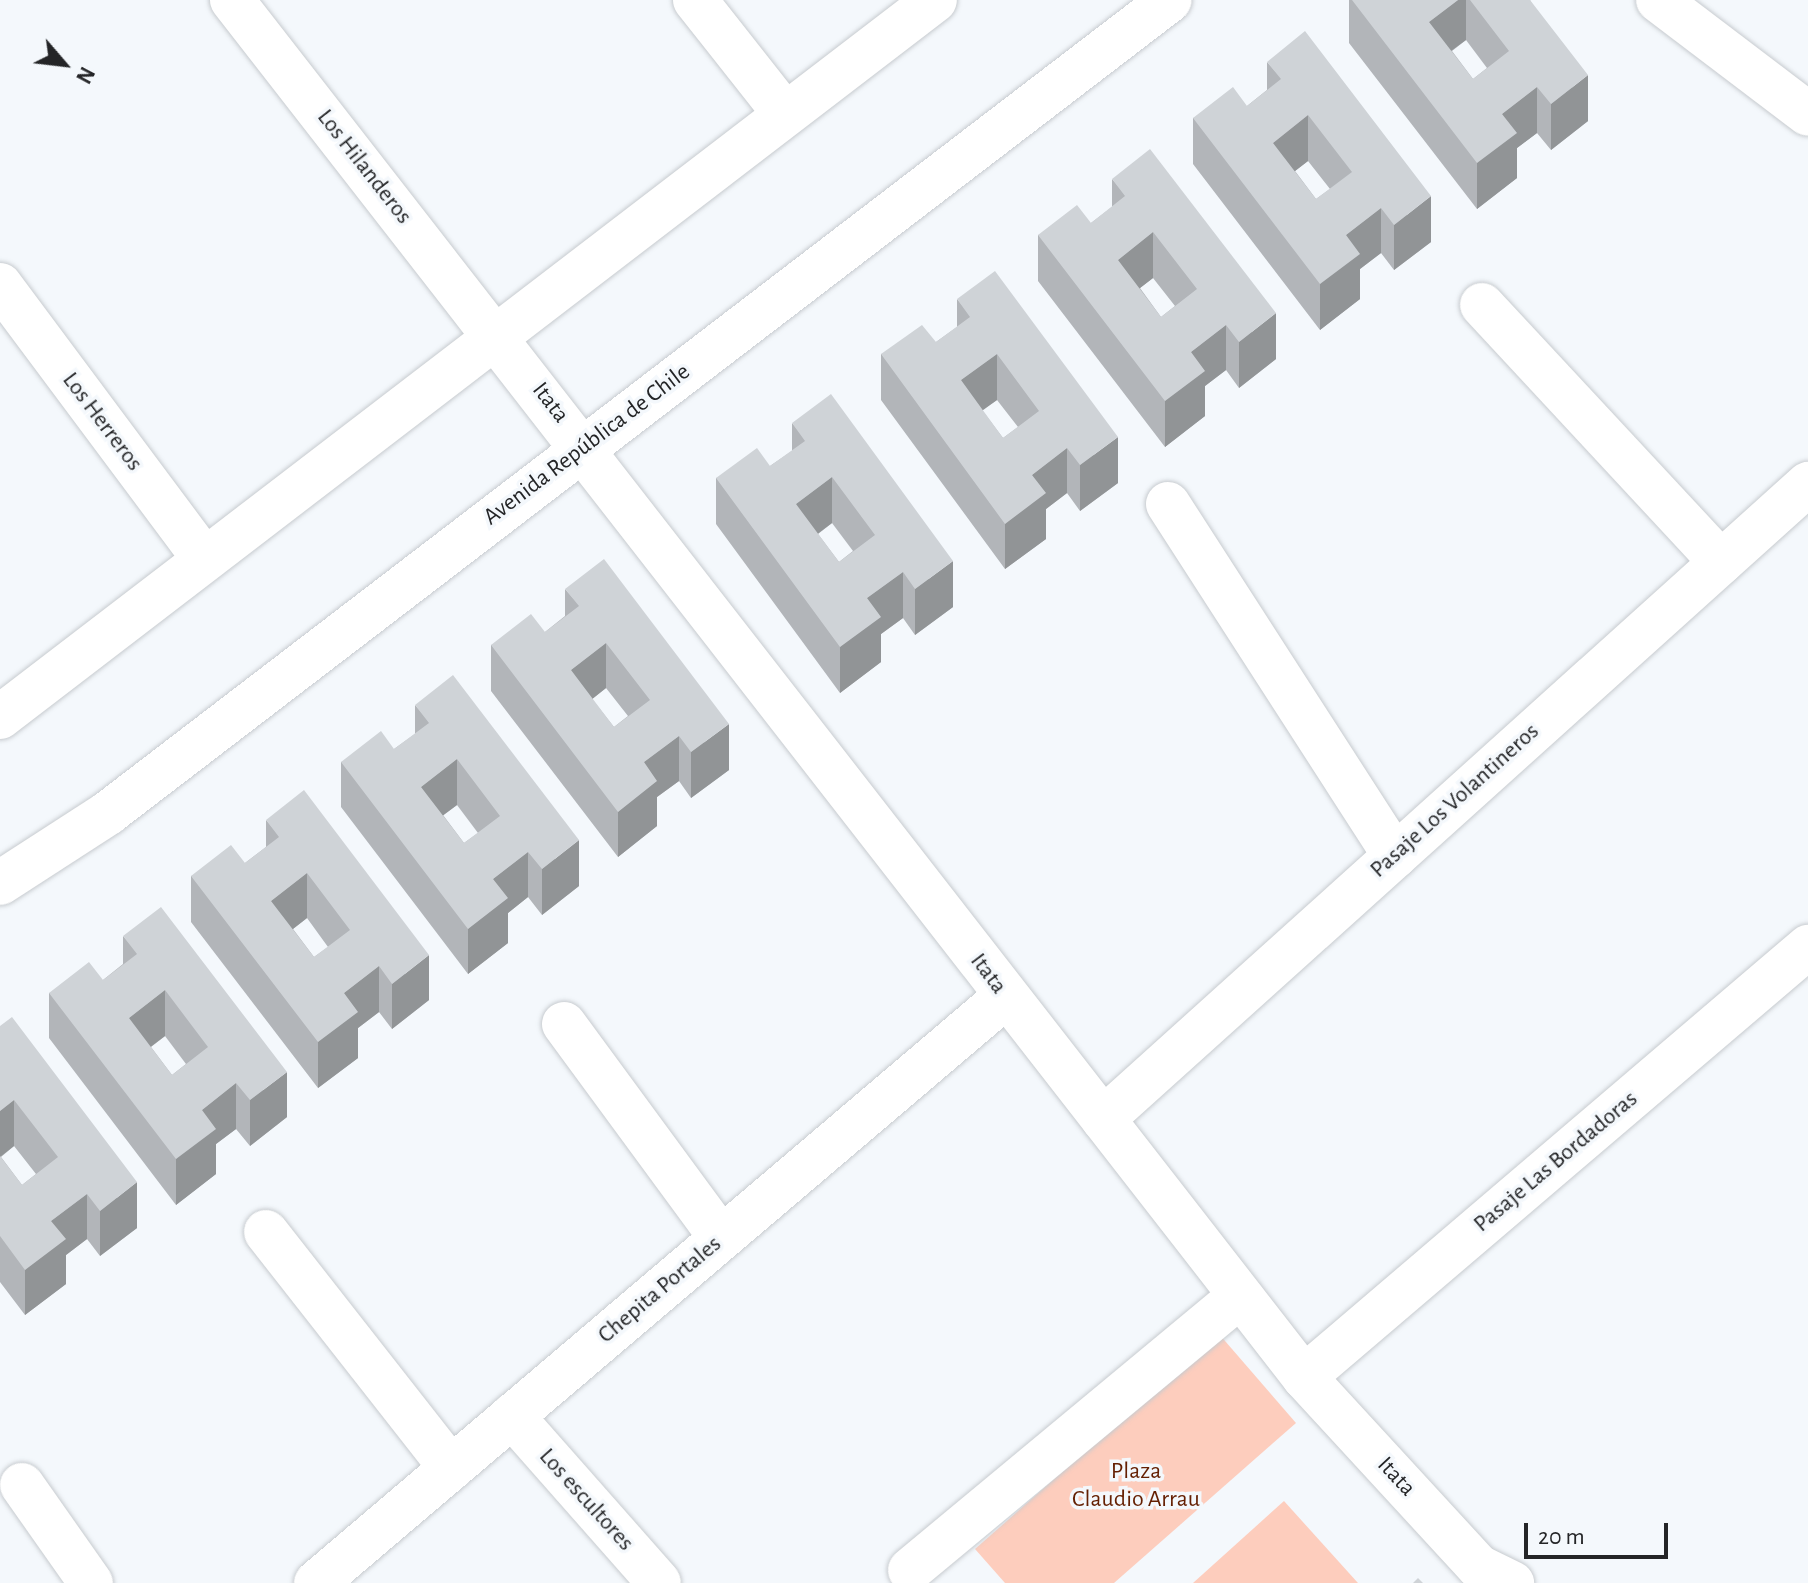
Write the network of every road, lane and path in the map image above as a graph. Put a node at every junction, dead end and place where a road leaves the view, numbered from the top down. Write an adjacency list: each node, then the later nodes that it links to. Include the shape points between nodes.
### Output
1 (232, 0): 10 (street, Los Hilanderos)
2 (695, 0): 6 (street)
3 (935, 0): 6 (street)
4 (1170, 0): 11 (street, Avenida República de Chile)
5 (1658, 0): 7 (street)
6 (785, 114): 10 (street)
7 (1808, 114)
8 (0, 285): 14 (street, Los Herreros)
9 (1482, 305): 15 (street)
10 (496, 335): 11 (street, Itata); 14 (street)
11 (585, 447): 18 (street, Avenida República de Chile, via 108,813); 20 (street, Itata)
12 (1808, 484): 15 (street, Pasaje Los Volantineros)
13 (1168, 504): 17 (street)
14 (204, 559): 16 (street)
15 (1721, 562): 17 (street, Pasaje Los Volantineros)
16 (0, 717)
17 (1395, 856): 22 (street, Pasaje Los Volantineros)
18 (0, 883)
19 (1808, 947): 26 (street, Pasaje Las Bordadoras)
20 (1005, 997): 22 (street, Itata); 24 (street, Chepita Portales)
21 (564, 1024): 24 (street)
22 (1103, 1119): 25 (street, Itata)
23 (266, 1232): 28 (street)
24 (721, 1238): 27 (street, Chepita Portales)
25 (1240, 1296): 26 (street, Itata); 30 (street)
26 (1304, 1377): 34 (street, Itata, via 1479,1567)
27 (512, 1416): 28 (street, Chepita Portales); 33 (street, Los escultores)
28 (451, 1468): 32 (street, Chepita Portales)
29 (22, 1485): 31 (street)
30 (910, 1570)
31 (91, 1583)
32 (316, 1583)
33 (659, 1583)
34 (1512, 1583)

